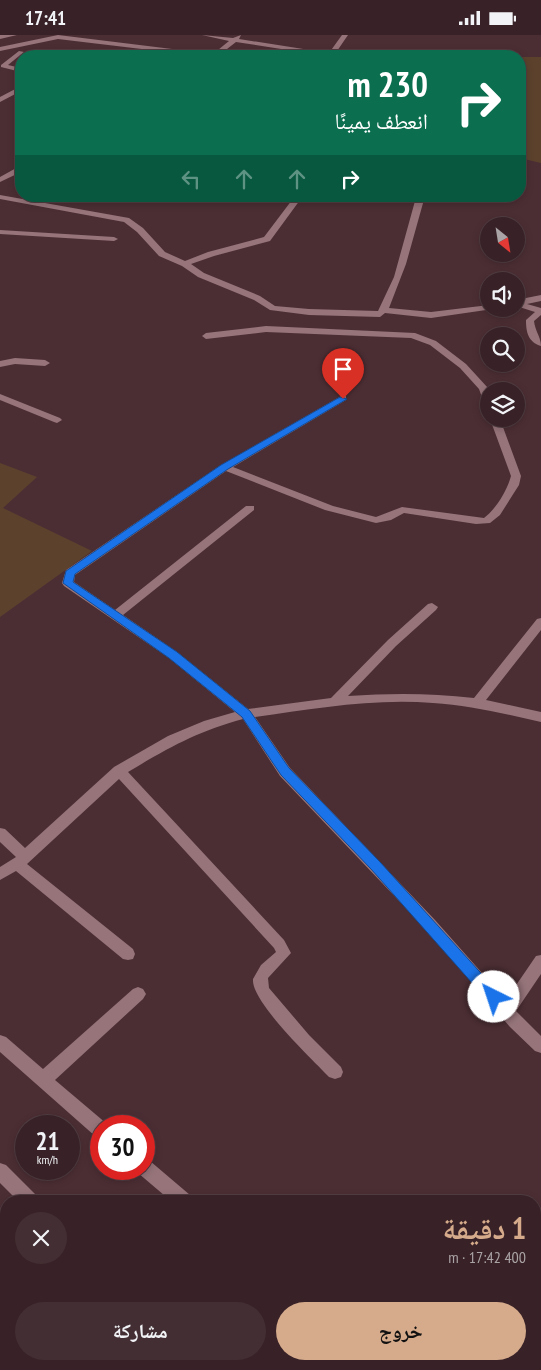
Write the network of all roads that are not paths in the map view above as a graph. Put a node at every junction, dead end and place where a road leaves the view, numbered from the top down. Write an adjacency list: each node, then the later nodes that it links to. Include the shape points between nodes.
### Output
1 (14, 35): 5 (street)
2 (67, 35): 7 (street)
3 (205, 35): 6 (street)
4 (344, 35): 12 (street)
5 (0, 37)
6 (238, 37): 10 (street); 11 (street)
7 (60, 38): 8 (street); 9 (street)
8 (0, 49)
9 (163, 50)
10 (222, 50)
11 (307, 50)
12 (336, 50)
13 (15, 57): 14 (street, via 3,66)
14 (15, 68)
15 (15, 91): 16 (street)
16 (0, 99)
17 (15, 172): 18 (street)
18 (0, 179)
19 (0, 197): 20 (street)
20 (15, 200)
21 (27, 202): 26 (street, via 126,220 140,230 162,255)
22 (295, 202): 26 (street, via 267,239 211,254)
23 (418, 202): 31 (street, via 391,297)
24 (0, 232): 25 (street)
25 (114, 239)
26 (185, 265): 31 (street, via 274,309 378,315)
27 (541, 298): 28 (street)
28 (525, 301)
29 (525, 305): 32 (street)
30 (480, 310): 31 (street, via 431,315)
31 (384, 311)
32 (541, 311): 34 (street, via 530,320 530,331 535,341)
33 (206, 336): 37 (street, via 266,329 412,335 432,343 463,366)
34 (541, 343)
35 (45, 363): 36 (street, via 15,361)
36 (0, 365)
37 (480, 385)
38 (0, 397): 40 (street)
39 (343, 399): 42 (street)
40 (57, 420)
41 (498, 427): 42 (street, via 516,476 514,485 495,515 482,522 402,510 383,520 370,519 311,501)
42 (225, 467): 45 (street, via 70,573 68,583)
43 (250, 509): 45 (street)
44 (432, 607): 47 (street)
45 (116, 615): 49 (street, via 173,655)
46 (541, 623): 48 (street)
47 (335, 701): 48 (street, via 396,697); 49 (street)
48 (477, 703): 50 (street)
49 (246, 714): 51 (street, via 208,724 173,739); 58 (street, via 285,771 376,865)
50 (541, 717)
51 (119, 771): 53 (street); 61 (street, via 279,944 284,953 260,977 262,991)
52 (0, 833): 53 (street)
53 (21, 860): 54 (street); 55 (street)
54 (0, 874)
55 (128, 953)
56 (541, 961): 58 (street)
57 (138, 994): 62 (street)
58 (507, 1012): 60 (street)
59 (0, 1042): 62 (street)
60 (541, 1046)
61 (335, 1072)
62 (43, 1080): 63 (street)
63 (90, 1121)
64 (0, 1171): 66 (street)
65 (155, 1176): 67 (street)
66 (24, 1195)
67 (177, 1195)

